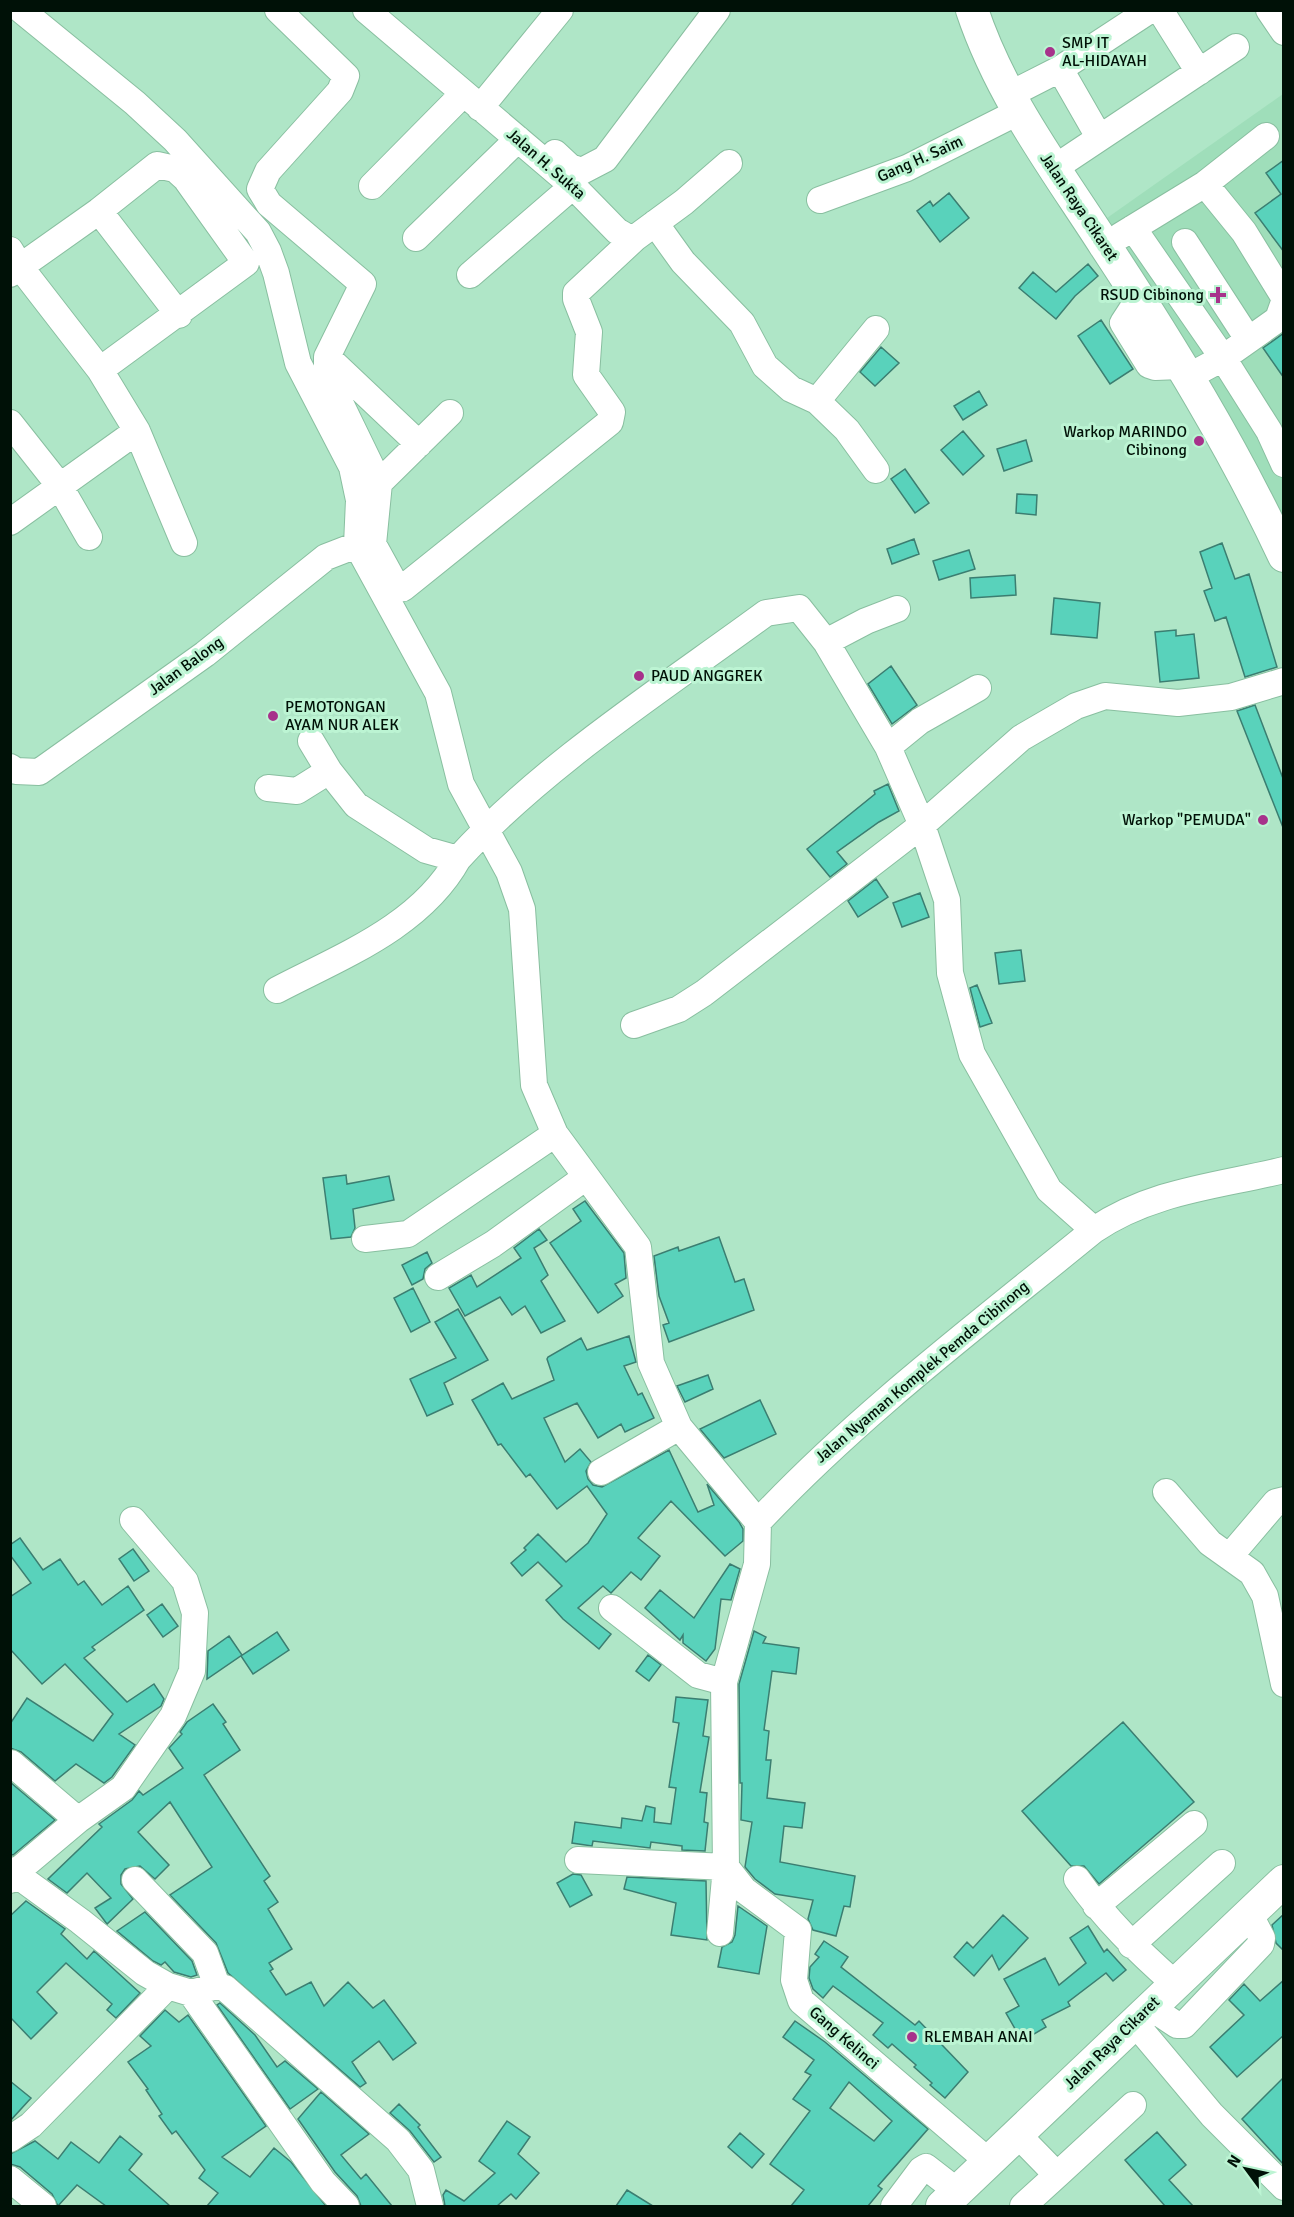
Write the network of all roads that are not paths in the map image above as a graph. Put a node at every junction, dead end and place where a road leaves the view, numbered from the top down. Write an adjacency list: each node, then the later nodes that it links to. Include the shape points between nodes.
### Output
1 (21, 10): 55 (street, via 175,140 258,232 276,273 297,363 352,467 359,500)
2 (278, 10): 38 (street, via 346,76 339,91 268,171 260,189 268,204 363,284)
3 (366, 10): 14 (street, Jalan H. Sukta)
4 (560, 10): 14 (street)
5 (717, 10): 14 (street, via 605,159 582,171 570,167)
6 (972, 10): 15 (main road, Jalan Raya Cikaret)
7 (1150, 10): 12 (street, Gang H. Saim)
8 (1160, 10): 13 (street)
9 (1269, 10): 10 (street)
10 (1284, 32)
11 (1236, 46): 13 (street)
12 (1060, 69): 15 (street, Gang H. Saim); 17 (street)
13 (1199, 72): 17 (street)
14 (478, 99): 18 (street, Jalan H. Sukta); 22 (street)
15 (1013, 104): 20 (main road, Jalan Raya Cikaret); 24 (street, Gang H. Saim, via 907,168)
16 (1266, 136): 21 (street)
17 (1099, 137): 20 (street)
18 (518, 139): 23 (street, Jalan H. Sukta); 28 (street)
19 (729, 163): 27 (street)
20 (1053, 169): 30 (main road, Jalan Raya Cikaret)
21 (1205, 184): 26 (street); 33 (street, via 1244,231)
22 (372, 186)
23 (573, 186): 27 (street, Jalan H. Sukta, via 617,231 629,238); 32 (street)
24 (820, 200)
25 (99, 211): 31 (street); 35 (street); 35 (street, via 157,165 176,169 186,179 246,263)
26 (1133, 228): 30 (street); 39 (street)
27 (645, 230): 42 (street, via 742,323 765,366 791,389); 50 (street, via 576,293 589,332 586,375 612,412 610,422 403,588 395,584 373,544)
28 (416, 238)
29 (1185, 242): 37 (street)
30 (1105, 245): 40 (main road, Jalan Raya Cikaret, via 1138,300)
31 (14, 264): 41 (street)
32 (470, 275)
33 (1284, 297)
34 (1284, 302): 37 (street, via 1278,319)
35 (179, 315): 41 (street)
36 (876, 329): 42 (street)
37 (1248, 339): 39 (street)
38 (327, 357): 47 (street); 50 (street, via 327,376)
39 (1223, 358): 40 (street); 45 (street)
40 (1188, 369): 56 (main road, Jalan Raya Cikaret)
41 (100, 370): 46 (street)
42 (817, 401): 49 (street, via 847,430)
43 (450, 413): 47 (street)
44 (10, 423): 51 (street)
45 (1276, 426): 48 (street)
46 (137, 431): 51 (street); 54 (street)
47 (419, 444): 50 (street)
48 (1284, 464)
49 (876, 470)
50 (379, 483)
51 (59, 485): 52 (street); 53 (street)
52 (10, 522)
53 (88, 537)
54 (183, 543)
55 (357, 545): 63 (street, Jalan Balong, via 326,557 205,654 39,772); 67 (street, via 438,693 461,784)
56 (1284, 556)
57 (897, 609): 58 (street)
58 (826, 642): 62 (street); 67 (street, via 799,608 766,613 568,759)
59 (1284, 681): 66 (street, via 1231,697 1188,702 1104,696 1076,706 1021,738)
60 (978, 688): 62 (street, via 920,721)
61 (311, 741): 64 (street)
62 (888, 747): 66 (street)
63 (10, 767)
64 (329, 771): 65 (street, via 297,791); 68 (street, via 356,806 426,850)
65 (268, 788)
66 (922, 825): 70 (street, via 704,993 679,1009); 74 (street, via 947,900 950,973 972,1054 1049,1190)
67 (487, 827): 68 (street); 71 (street, via 522,909 534,1086)
68 (458, 859): 69 (street, via 433,896 381,935)
69 (277, 990)
70 (634, 1025)
71 (555, 1134): 73 (street); 75 (street, via 408,1234)
72 (1284, 1170): 74 (street, Jalan Nyaman Komplek Pemda Cibinong, via 1168,1194 1116,1215)
73 (586, 1177): 76 (street, via 493,1244); 77 (street, via 638,1247 651,1363)
74 (1094, 1230): 82 (street, Jalan Nyaman Komplek Pemda Cibinong, via 855,1426)
75 (365, 1239)
76 (438, 1277)
77 (679, 1427): 78 (street); 82 (street)
78 (601, 1472)
79 (1166, 1492): 83 (street, via 1210,1543)
80 (1284, 1500): 83 (street, via 1276,1502)
81 (133, 1520): 88 (street, via 185,1581 195,1613 192,1671 173,1716 123,1788)
82 (758, 1522): 85 (street, via 757,1564)
83 (1230, 1556): 86 (street, via 1252,1573 1265,1596)
84 (612, 1608): 85 (street, via 698,1675)
85 (724, 1682): 92 (street)
86 (1284, 1684)
87 (11, 1763): 88 (street)
88 (78, 1820): 93 (street)
89 (1194, 1824): 97 (street)
90 (578, 1860): 92 (street)
91 (1222, 1863): 100 (street)
92 (726, 1867): 99 (street); 108 (street, Gang Kelinci, via 744,1890 798,1930 794,1980 801,2001)
93 (12, 1875): 103 (street, via 80,1921 145,1973)
94 (1077, 1879): 97 (street)
95 (135, 1880): 102 (street, via 205,1953)
96 (1282, 1886): 98 (main road, Jalan Raya Cikaret)
97 (1102, 1900): 100 (street)
98 (1249, 1913): 101 (main road, Jalan Raya Cikaret); 104 (street, via 1262,1938 1261,1944 1184,2025)
99 (720, 1933)
100 (1137, 1939): 101 (street)
101 (1174, 1983): 104 (main road, Jalan Raya Cikaret)
102 (217, 1986): 103 (street); 115 (street, via 225,1988 398,2140 421,2170)
103 (179, 1990): 107 (street, via 31,2125); 114 (street, via 323,2182)
104 (1142, 2015): 106 (main road, Jalan Raya Cikaret); 111 (street, via 1212,2115)
105 (1133, 2105): 109 (street)
106 (1017, 2134): 108 (main road, Jalan Raya Cikaret); 109 (street)
107 (10, 2139)
108 (988, 2161): 112 (main road, Jalan Raya Cikaret)
109 (1057, 2175): 117 (street)
110 (10, 2179): 113 (street)
111 (1284, 2187)
112 (946, 2203): 116 (street, via 926,2168)
113 (43, 2206)
114 (346, 2206)
115 (430, 2206)
116 (894, 2206)
117 (1023, 2206)

